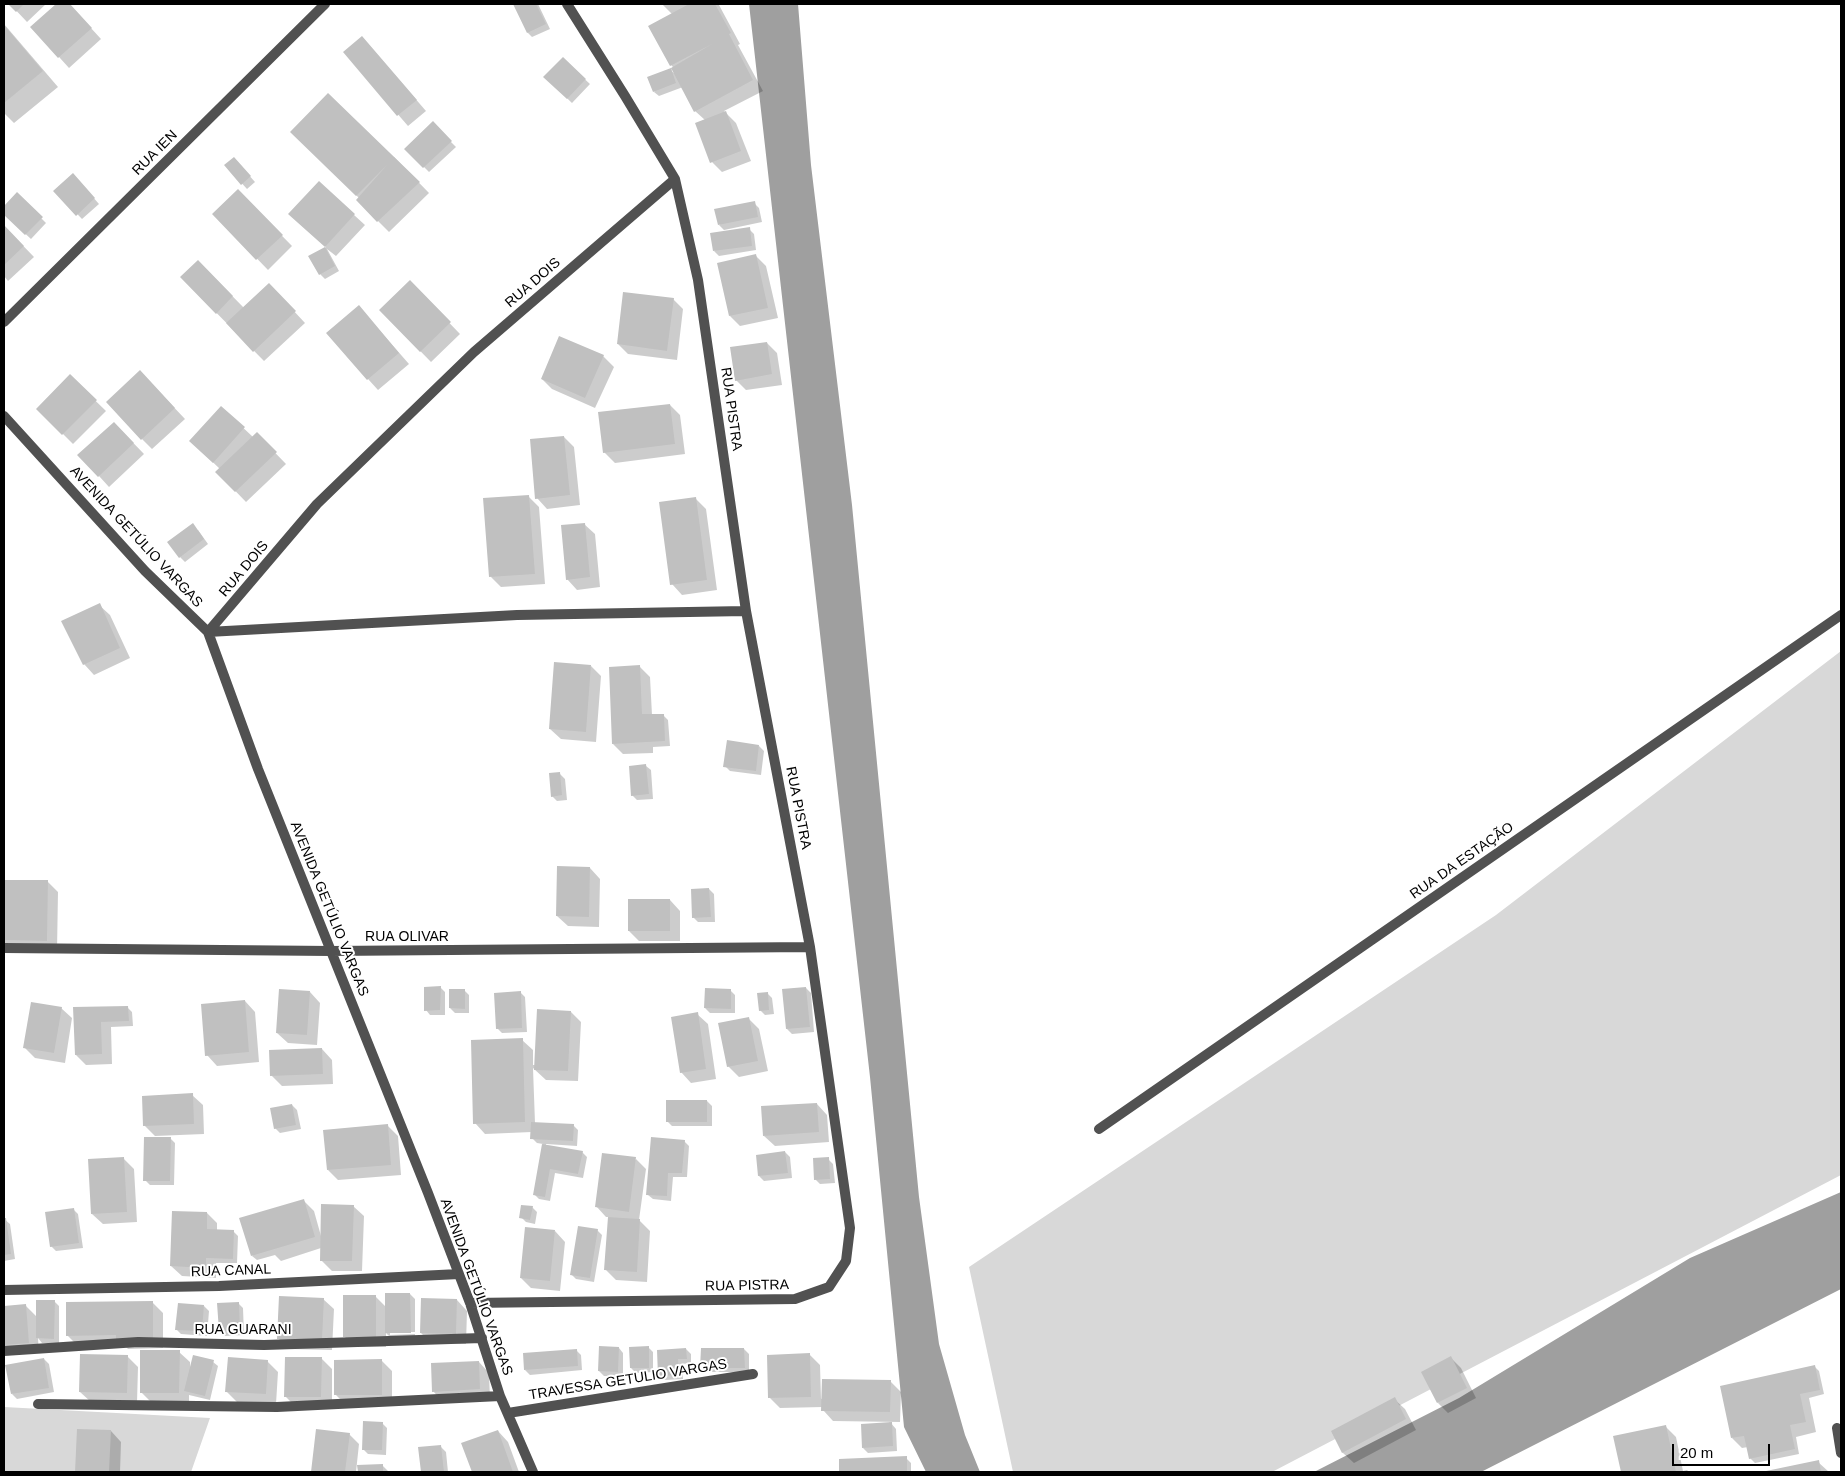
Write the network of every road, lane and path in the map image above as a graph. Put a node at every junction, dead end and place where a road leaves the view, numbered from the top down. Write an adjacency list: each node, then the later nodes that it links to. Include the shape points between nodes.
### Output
1 (325, 4): 4 (street, RUA IEN)
2 (567, 4): 3 (street, RUA PISTRA)
3 (675, 179): 6 (street, RUA PISTRA, via 698,280); 8 (street, RUA DOIS, via 474,352 317,504)
4 (4, 322)
5 (4, 416): 8 (street, AVENIDA GETÚLIO VARGAS, via 146,571)
6 (746, 612): 8 (street, via 517,615); 9 (street, RUA PISTRA)
7 (1841, 615): 12 (street, RUA DA ESTAÇÃO)
8 (208, 632): 11 (street, AVENIDA GETÚLIO VARGAS, via 258,769)
9 (810, 947): 11 (street, RUA OLIVAR); 15 (street, RUA PISTRA, via 850,1228 846,1261 829,1287 795,1299)
10 (4, 948): 11 (street, RUA OLIVAR)
11 (331, 951): 13 (street, AVENIDA GETÚLIO VARGAS)
12 (1099, 1129)
13 (459, 1274): 14 (street, RUA CANAL, via 220,1286); 15 (street, AVENIDA GETÚLIO VARGAS)
14 (4, 1290)
15 (470, 1303): 16 (street, AVENIDA GETÚLIO VARGAS)
16 (482, 1338): 17 (street, RUA GUARANI, via 264,1345 138,1342); 19 (street, AVENIDA GETÚLIO VARGAS)
17 (4, 1351)
18 (753, 1374): 21 (street, TRAVESSA GETULIO VARGAS)
19 (500, 1396): 20 (street, via 277,1407); 21 (street, AVENIDA GETÚLIO VARGAS)
20 (38, 1404)
21 (508, 1413): 24 (street, AVENIDA GETÚLIO VARGAS)
22 (1837, 1428): 23 (street)
23 (1841, 1453)
24 (533, 1472)

